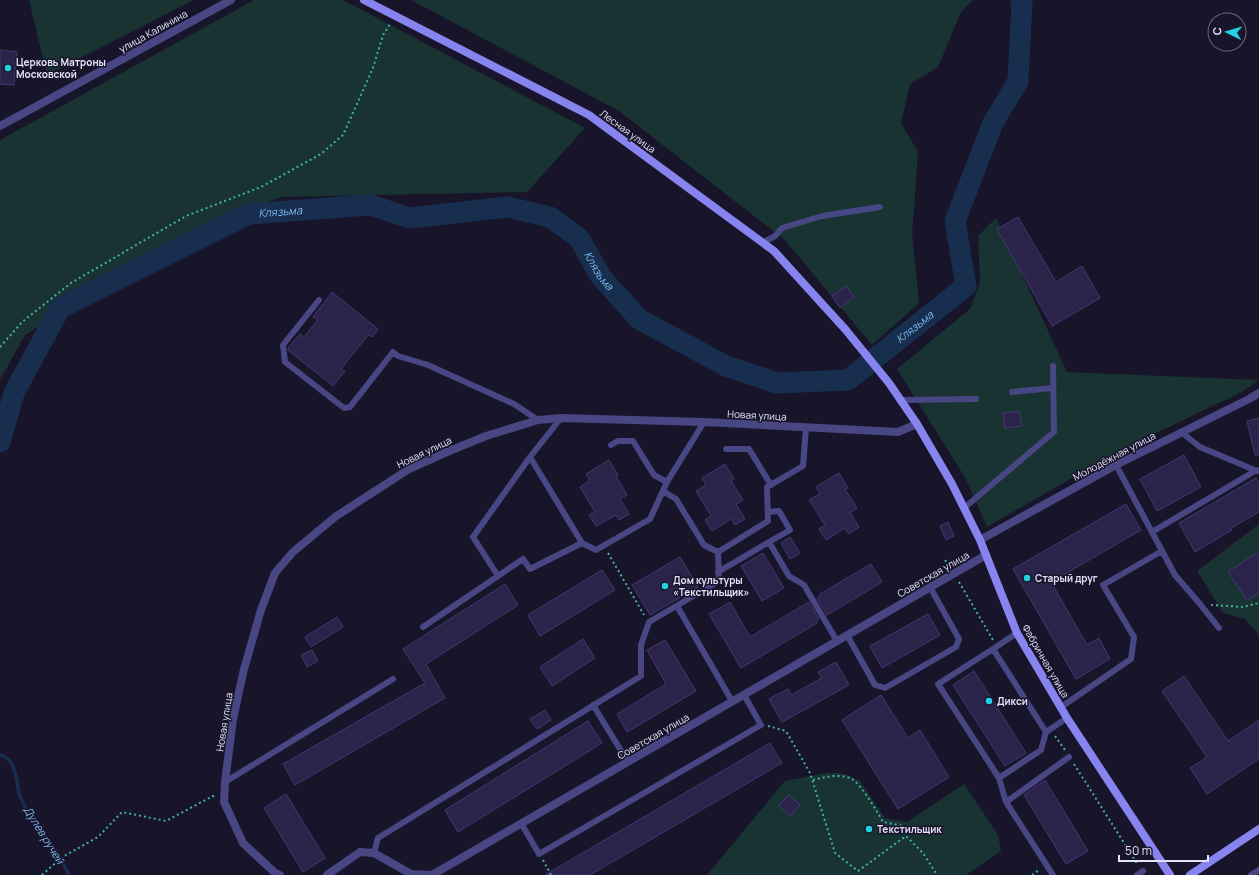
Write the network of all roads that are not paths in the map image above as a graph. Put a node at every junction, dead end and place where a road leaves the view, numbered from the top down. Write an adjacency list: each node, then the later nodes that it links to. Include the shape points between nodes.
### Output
1 (230, 0): 3 (street, улица Калинина)
2 (364, 0): 5 (street, Лесная улица, via 589,115)
3 (0, 126)
4 (880, 207): 5 (lane, via 822,216 795,224 782,228 775,236)
5 (762, 243): 8 (street, Лесная улица, via 774,251 845,329)
6 (319, 300): 15 (lane, via 283,345 285,362 344,408 350,407 393,352 514,404)
7 (1052, 366): 9 (lane)
8 (889, 383): 13 (street, Фабричная улица)
9 (1053, 388): 10 (lane); 28 (lane, via 1054,432)
10 (1012, 392)
11 (1259, 393): 19 (street, Молодёжная улица)
12 (976, 398): 13 (lane)
13 (901, 400): 17 (street, Фабричная улица)
14 (561, 418): 15 (street, Новая улица); 16 (street, Новая улица); 22 (lane)
15 (538, 420): 57 (street, Новая улица, via 486,436 408,469 335,517 293,552 275,573 261,610 233,720)
16 (704, 422): 18 (street, Новая улица); 25 (lane)
17 (917, 424): 18 (street, Новая улица, via 898,432); 28 (street, Фабричная улица)
18 (806, 428): 26 (lane, via 803,466)
19 (1181, 432): 23 (street, Молодёжная улица); 24 (lane, via 1200,447)
20 (611, 445): 25 (lane, via 618,441 633,441 654,474)
21 (726, 449): 26 (lane, via 749,449)
22 (530, 457): 33 (lane); 38 (lane, via 473,537)
23 (1116, 465): 30 (lane); 31 (street, Молодёжная улица)
24 (1258, 471): 30 (lane)
25 (667, 482): 27 (lane)
26 (771, 485): 29 (lane, via 767,487)
27 (663, 491): 33 (lane, via 650,519 596,550); 35 (lane, via 676,499 704,545)
28 (964, 508): 31 (street, Фабричная улица)
29 (768, 512): 32 (lane, via 779,511 790,530); 35 (lane, via 768,521)
30 (1152, 532): 34 (lane)
31 (980, 540): 36 (street, Фабричная улица)
32 (769, 542): 37 (lane); 45 (lane, via 789,576 804,585)
33 (582, 544): 38 (lane, via 530,569 523,559)
34 (1162, 551): 42 (lane, via 1175,575); 51 (lane, via 1103,585 1134,636 1131,659)
35 (718, 552): 37 (lane)
36 (986, 555): 39 (street, Советская улица); 43 (street, Фабричная улица)
37 (718, 572): 40 (lane, via 719,581)
38 (498, 576): 41 (lane)
39 (930, 587): 44 (street, Советская улица); 44 (lane, via 959,639 956,647 885,688 875,685)
40 (677, 606): 49 (lane); 50 (lane, via 649,622 641,645 641,676)
41 (423, 627)
42 (1219, 628)
43 (1017, 633): 46 (lane); 51 (street, Фабричная улица)
44 (847, 635): 45 (street, Советская улица)
45 (837, 641): 48 (street, Советская улица)
46 (993, 649): 53 (lane); 56 (lane, via 938,684)
47 (393, 679): 57 (lane)
48 (744, 695): 49 (street, Советская улица); 59 (lane, via 761,725 540,854)
49 (732, 701): 55 (street, Советская улица)
50 (593, 705): 55 (lane); 61 (lane, via 378,838)
51 (1060, 707): 52 (street, Фабричная улица)
52 (1067, 718): 53 (lane); 66 (street, Фабричная улица)
53 (1046, 732): 56 (lane, via 1041,750)
54 (1069, 757): 58 (lane)
55 (628, 762): 59 (street, Советская улица)
56 (999, 778): 58 (lane)
57 (225, 782): 63 (street, Новая улица, via 224,802 243,843)
58 (1006, 802): 65 (lane)
59 (521, 823): 61 (street, Советская улица, via 432,875 411,874)
60 (1259, 829): 67 (street)
61 (374, 853): 64 (street, via 360,852)
62 (1259, 870): 68 (lane)
63 (280, 875)
64 (326, 875)
65 (1053, 875)
66 (1170, 875)
67 (1190, 875)
68 (1252, 875)

